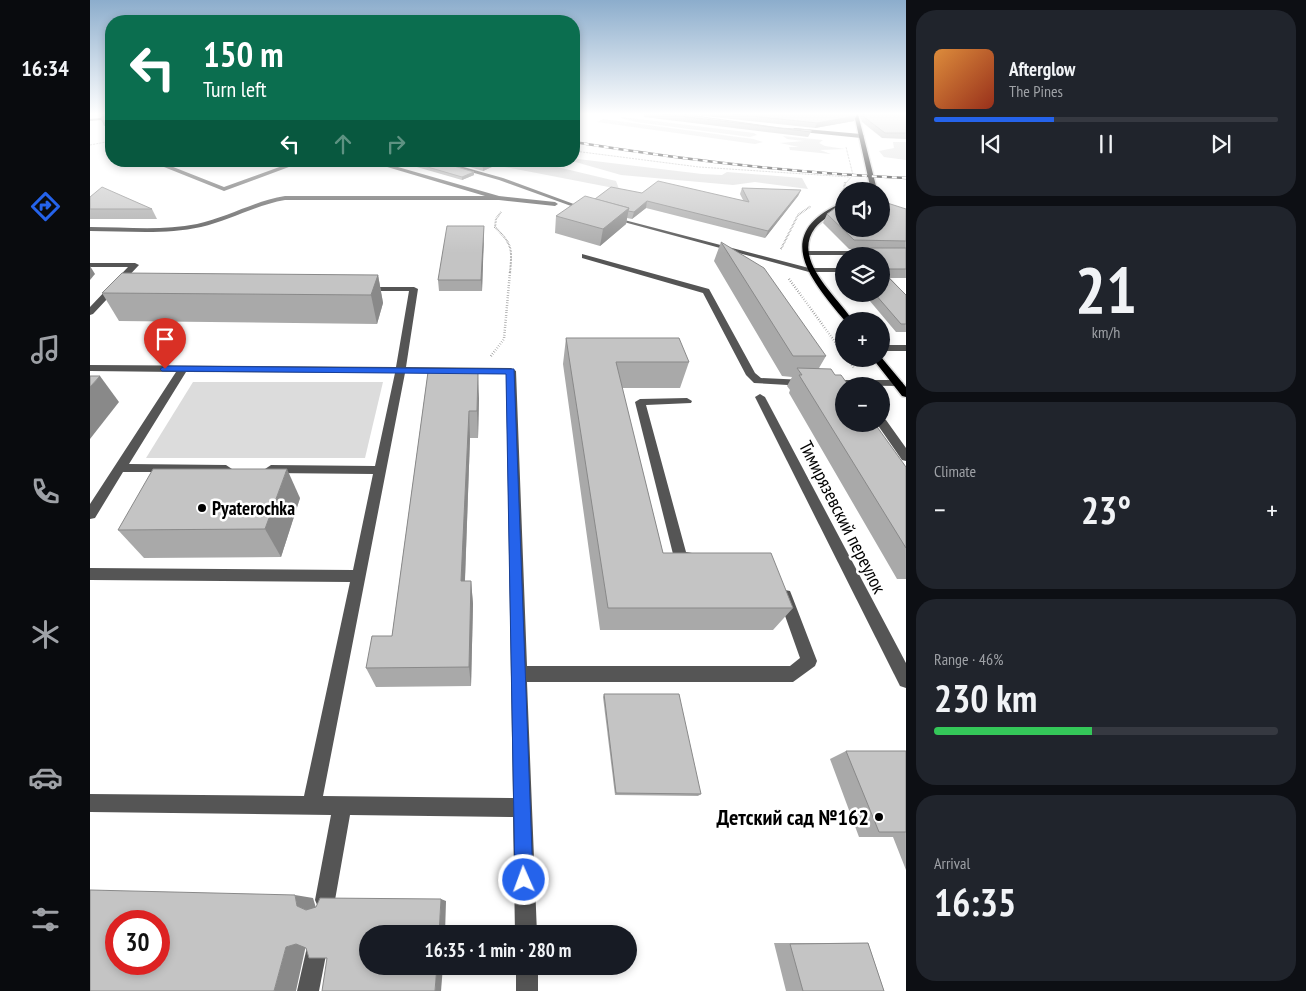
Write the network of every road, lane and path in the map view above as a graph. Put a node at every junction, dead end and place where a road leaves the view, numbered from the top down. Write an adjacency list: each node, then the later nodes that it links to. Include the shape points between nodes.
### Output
1 (646, 160): 7 (path)
2 (868, 160): 8 (main road)
3 (167, 167): 4 (street, via 224,189)
4 (285, 167)
5 (391, 167): 9 (street)
6 (457, 167): 11 (street, via 501,179)
7 (851, 177)
8 (873, 182)
9 (499, 198): 10 (street); 15 (street, via 285,198 186,228)
10 (520, 202): 11 (street); 33 (path, via 501,212 496,219 495,227 506,237 512,251 504,340 489,359)
11 (570, 206): 13 (street)
12 (835, 210): 16 (main road, via 813,226 806,236)
13 (598, 213)
14 (607, 216): 20 (street)
15 (90, 228)
16 (807, 253): 17 (street); 20 (main road)
17 (906, 253)
18 (585, 256): 34 (street, via 706,292 751,375 758,382)
19 (90, 265): 22 (street, via 135,265)
20 (809, 270): 21 (street); 26 (main road)
21 (835, 270)
22 (114, 287): 23 (street); 25 (street)
23 (124, 287)
24 (354, 289): 32 (street, via 414,289)
25 (90, 312)
26 (842, 312)
27 (890, 348): 28 (street)
28 (906, 348)
29 (884, 367): 34 (main road)
30 (90, 368): 31 (street)
31 (184, 369): 32 (street); 40 (street)
32 (400, 371): 33 (street); 43 (street)
33 (490, 371): 49 (street, via 511,371)
34 (898, 384): 35 (main road)
35 (906, 394)
36 (760, 397): 50 (street, Тимирязевский переулок)
37 (687, 401): 45 (street, via 640,402 681,558)
38 (888, 432): 39 (street)
39 (906, 457)
40 (120, 468): 41 (street); 44 (street)
41 (240, 469)
42 (260, 469): 43 (street)
43 (379, 470): 47 (street)
44 (90, 514)
45 (708, 558)
46 (90, 574): 47 (street)
47 (358, 576): 52 (street)
48 (780, 582): 49 (street, via 810,662 793,674)
49 (519, 674): 54 (street)
50 (906, 680)
51 (90, 803): 52 (street)
52 (312, 805): 53 (street)
53 (342, 806): 54 (street); 55 (street)
54 (522, 808): 56 (street)
55 (324, 900)
56 (526, 925)
57 (315, 955): 59 (street)
58 (527, 975): 60 (street)
59 (308, 991)
60 (527, 991)

